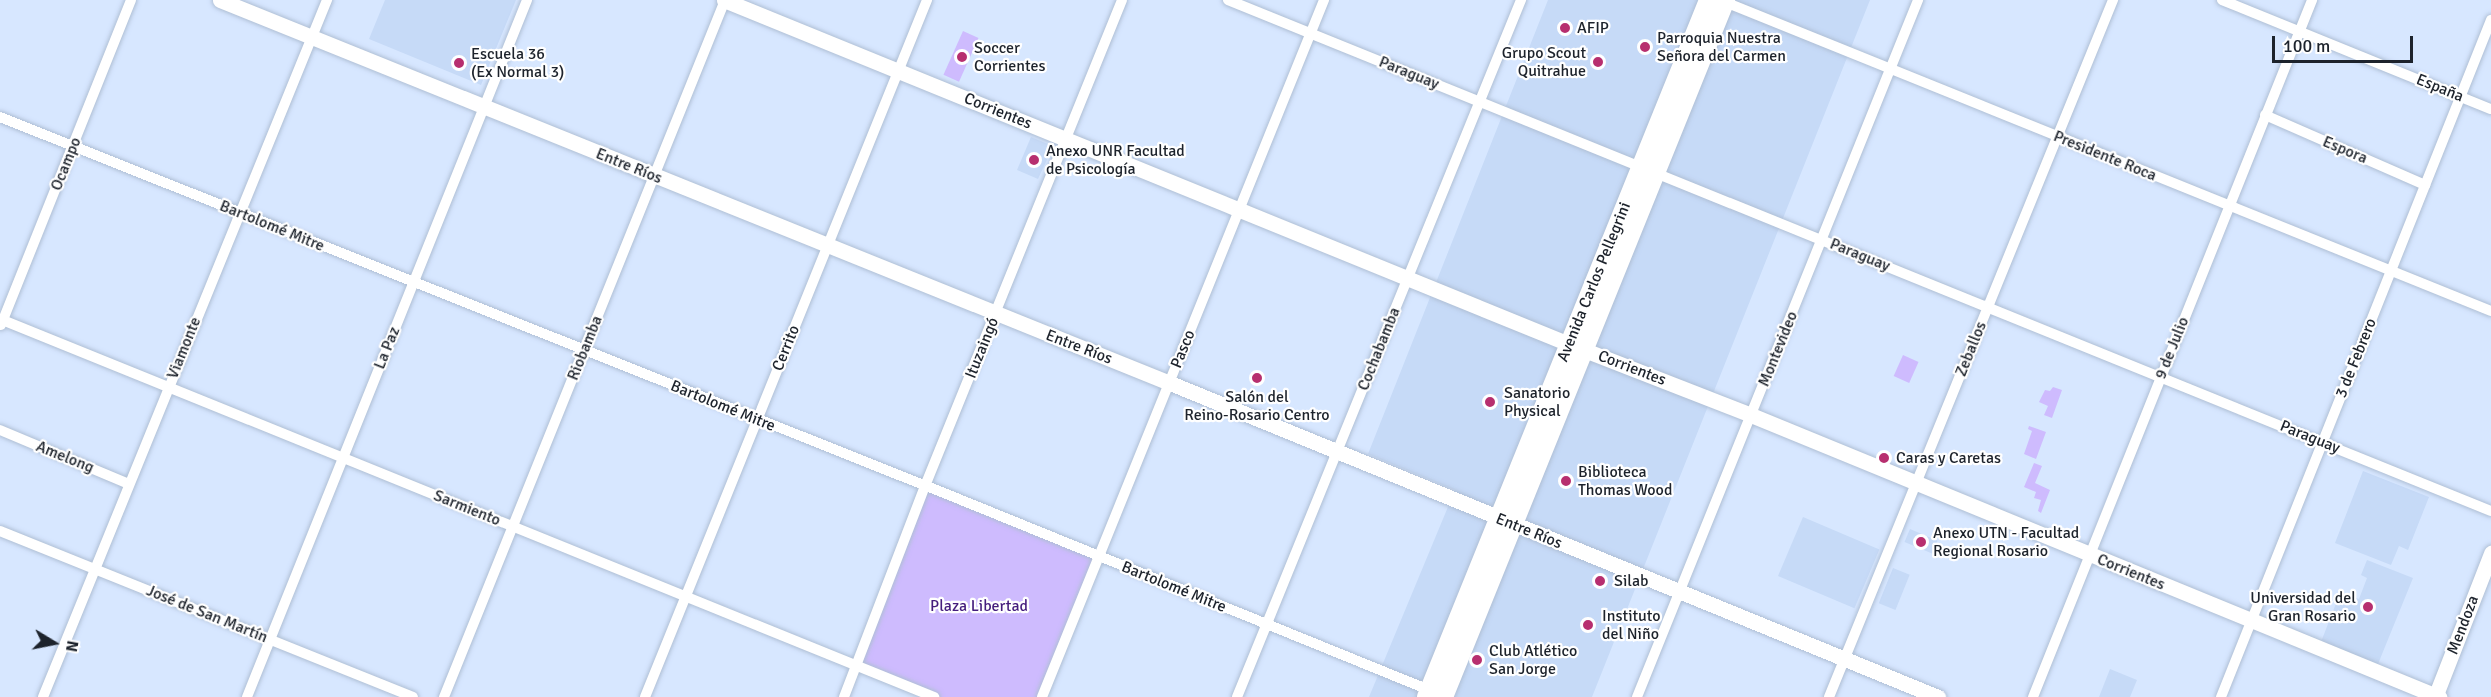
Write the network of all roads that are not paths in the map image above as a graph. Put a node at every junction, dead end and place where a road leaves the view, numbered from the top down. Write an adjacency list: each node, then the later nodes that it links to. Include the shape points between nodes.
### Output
1 (131, 0): 30 (street, Ocampo)
2 (220, 0): 19 (main road, Entre Ríos)
3 (327, 0): 19 (street, Viamonte)
4 (527, 0): 24 (street, La Paz)
5 (725, 0): 21 (main road, Corrientes); 32 (street, Riobamba)
6 (927, 0): 21 (street, Cerrito)
7 (1122, 0): 29 (street, Ituzaingó)
8 (1228, 0): 18 (street, Paraguay)
9 (1324, 0): 18 (street, Pasco)
10 (1521, 0): 23 (street, Cochabamba)
11 (1918, 0): 20 (street, Montevideo)
12 (2113, 0): 28 (street, Zeballos)
13 (2222, 0): 17 (street, España)
14 (2312, 0): 17 (street, 9 de Julio)
15 (1720, 1): 20 (street, Presidente Roca); 31 (main road, Avenida Carlos Pellegrini)
16 (2491, 20): 22 (street, 3 de Febrero)
17 (2299, 31): 22 (street, España); 26 (street, 9 de Julio)
18 (1311, 33): 23 (street, Paraguay); 35 (street, Pasco)
19 (312, 37): 24 (main road, Entre Ríos); 36 (street, Viamonte)
20 (1890, 69): 28 (street, Presidente Roca); 37 (street, Montevideo)
21 (898, 71): 29 (main road, Corrientes); 38 (street, Cerrito)
22 (2460, 96): 25 (street, España); 33 (street, 3 de Febrero)
23 (1480, 102): 31 (street, Paraguay); 40 (street, Cochabamba)
24 (484, 107): 32 (main road, Entre Ríos); 41 (street, La Paz)
25 (2491, 109)
26 (2265, 115): 33 (street, Espora); 34 (street, 9 de Julio)
27 (0, 117): 30 (street, Bartolomé Mitre)
28 (2057, 136): 34 (street, Presidente Roca); 42 (street, Zeballos)
29 (1067, 139): 35 (main road, Corrientes); 44 (street, Ituzaingó)
30 (73, 146): 36 (street, Bartolomé Mitre); 45 (street, Ocampo)
31 (1648, 170): 37 (street, Paraguay); 46 (main road, Avenida Carlos Pellegrini)
32 (654, 176): 38 (main road, Entre Ríos); 47 (street, Riobamba)
33 (2425, 184): 39 (street, 3 de Febrero)
34 (2229, 206): 39 (street, Presidente Roca); 48 (street, 9 de Julio)
35 (1240, 210): 40 (main road, Corrientes); 49 (street, Pasco)
36 (240, 213): 41 (street, Bartolomé Mitre); 50 (street, Viamonte)
37 (1821, 240): 42 (street, Paraguay); 51 (street, Montevideo)
38 (827, 246): 44 (main road, Entre Ríos); 52 (street, Cerrito)
39 (2391, 271): 43 (street, Presidente Roca); 54 (street, 3 de Febrero)
40 (1408, 278): 46 (main road, Corrientes); 55 (street, Cochabamba)
41 (414, 282): 47 (street, Bartolomé Mitre); 56 (street, La Paz)
42 (1988, 307): 48 (street, Paraguay); 58 (street, Zeballos)
43 (2491, 312)
44 (995, 314): 49 (main road, Entre Ríos); 59 (street, Ituzaingó)
45 (1, 322): 50 (street, Sarmiento)
46 (1577, 347): 51 (main road, Corrientes); 61 (main road, Avenida Carlos Pellegrini)
47 (584, 350): 52 (street, Bartolomé Mitre); 62 (street, Riobamba)
48 (2160, 377): 54 (street, Paraguay); 65 (street, 9 de Julio)
49 (1170, 383): 55 (main road, Entre Ríos); 66 (street, Pasco)
50 (168, 387): 56 (street, Sarmiento); 57 (street, Viamonte)
51 (1751, 415): 58 (main road, Corrientes); 68 (street, Montevideo)
52 (757, 419): 59 (street, Bartolomé Mitre); 69 (street, Cerrito)
53 (0, 430): 57 (street, Amelong)
54 (2323, 442): 60 (street, Paraguay); 70 (street, 3 de Febrero)
55 (1337, 453): 61 (main road, Entre Ríos); 71 (street, Cochabamba)
56 (343, 458): 62 (street, Sarmiento); 72 (street, La Paz)
57 (129, 484): 67 (street, Viamonte)
58 (1916, 484): 65 (main road, Corrientes); 73 (street, Zeballos)
59 (925, 486): 66 (street, Bartolomé Mitre); 74 (street, Ituzaingó)
60 (2491, 511)
61 (1506, 521): 68 (main road, Entre Ríos); 75 (main road, Avenida Carlos Pellegrini)
62 (513, 527): 69 (street, Sarmiento); 79 (street, Riobamba)
63 (0, 531): 67 (street, José de San Martín)
64 (2491, 553): 90 (main road, Mendoza)
65 (2090, 555): 70 (main road, Corrientes); 88 (street, 9 de Julio)
66 (1100, 556): 71 (street, Bartolomé Mitre); 83 (street, Pasco)
67 (95, 569): 72 (street, José de San Martín); 76 (street, Viamonte)
68 (1681, 592): 73 (main road, Entre Ríos); 85 (street, Montevideo)
69 (685, 597): 74 (street, Sarmiento); 80 (street, Cerrito)
70 (2252, 621): 89 (street, 3 de Febrero); 90 (main road, Corrientes)
71 (1266, 624): 75 (street, Bartolomé Mitre); 84 (street, Cochabamba)
72 (270, 639): 77 (street, La Paz); 78 (street, José de San Martín)
73 (1845, 659): 86 (street, Zeballos); 87 (main road, Entre Ríos)
74 (856, 666): 81 (street, Ituzaingó); 82 (street, Sarmiento)
75 (1438, 696)
76 (43, 697)
77 (247, 697)
78 (413, 697)
79 (444, 697)
80 (645, 697)
81 (844, 697)
82 (934, 697)
83 (1042, 697)
84 (1237, 697)
85 (1636, 697)
86 (1829, 697)
87 (1938, 697)
88 (2033, 697)
89 (2221, 697)
90 (2436, 697)

